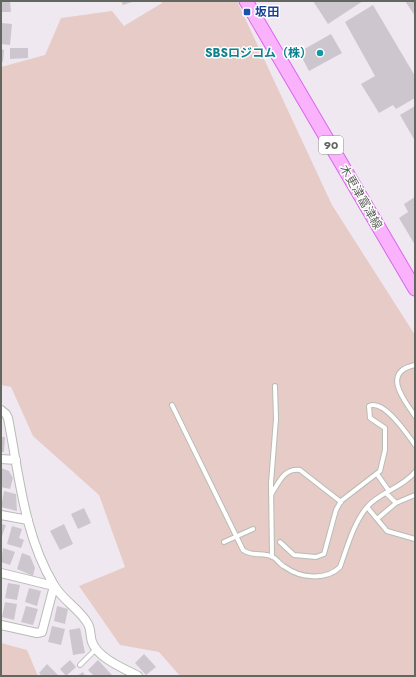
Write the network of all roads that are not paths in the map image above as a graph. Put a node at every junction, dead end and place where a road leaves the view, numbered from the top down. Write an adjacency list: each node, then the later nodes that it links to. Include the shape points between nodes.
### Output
1 (246, 1): 2 (main road, 木更津富津線 / 90)
2 (415, 289)
3 (415, 365): 7 (lane, via 405,369 398,376 397,385)
4 (275, 386): 14 (lane, via 276,419)
5 (172, 405): 23 (lane)
6 (1, 410): 10 (street, via 8,418)
7 (415, 416)
8 (415, 445): 12 (lane, via 386,411 375,404 369,406 370,418 384,428 386,439 382,463)
9 (1, 459): 10 (street)
10 (16, 460): 21 (street)
11 (415, 472): 13 (lane)
12 (377, 474): 13 (lane); 16 (lane)
13 (387, 492): 17 (lane); 18 (lane)
14 (271, 494): 16 (lane, via 285,473 289,470 300,470); 27 (lane)
15 (415, 495): 17 (lane)
16 (341, 502): 26 (lane, via 336,510 324,554 321,556 294,555)
17 (396, 503): 20 (lane)
18 (367, 507): 20 (lane); 27 (lane, via 357,523 340,567 334,573 317,577 305,575 285,568)
19 (1, 515): 21 (street)
20 (377, 519): 24 (lane, via 387,532)
21 (28, 520): 29 (street, via 35,547)
22 (252, 529): 23 (lane)
23 (236, 536): 25 (lane); 27 (lane, via 247,554)
24 (415, 539)
25 (224, 542)
26 (280, 542)
27 (272, 556)
28 (1, 573): 29 (street)
29 (54, 586): 30 (street, via 42,632 37,634); 31 (street, via 88,624)
30 (1, 625)
31 (96, 649): 32 (lane); 33 (street)
32 (80, 665)
33 (138, 676)

